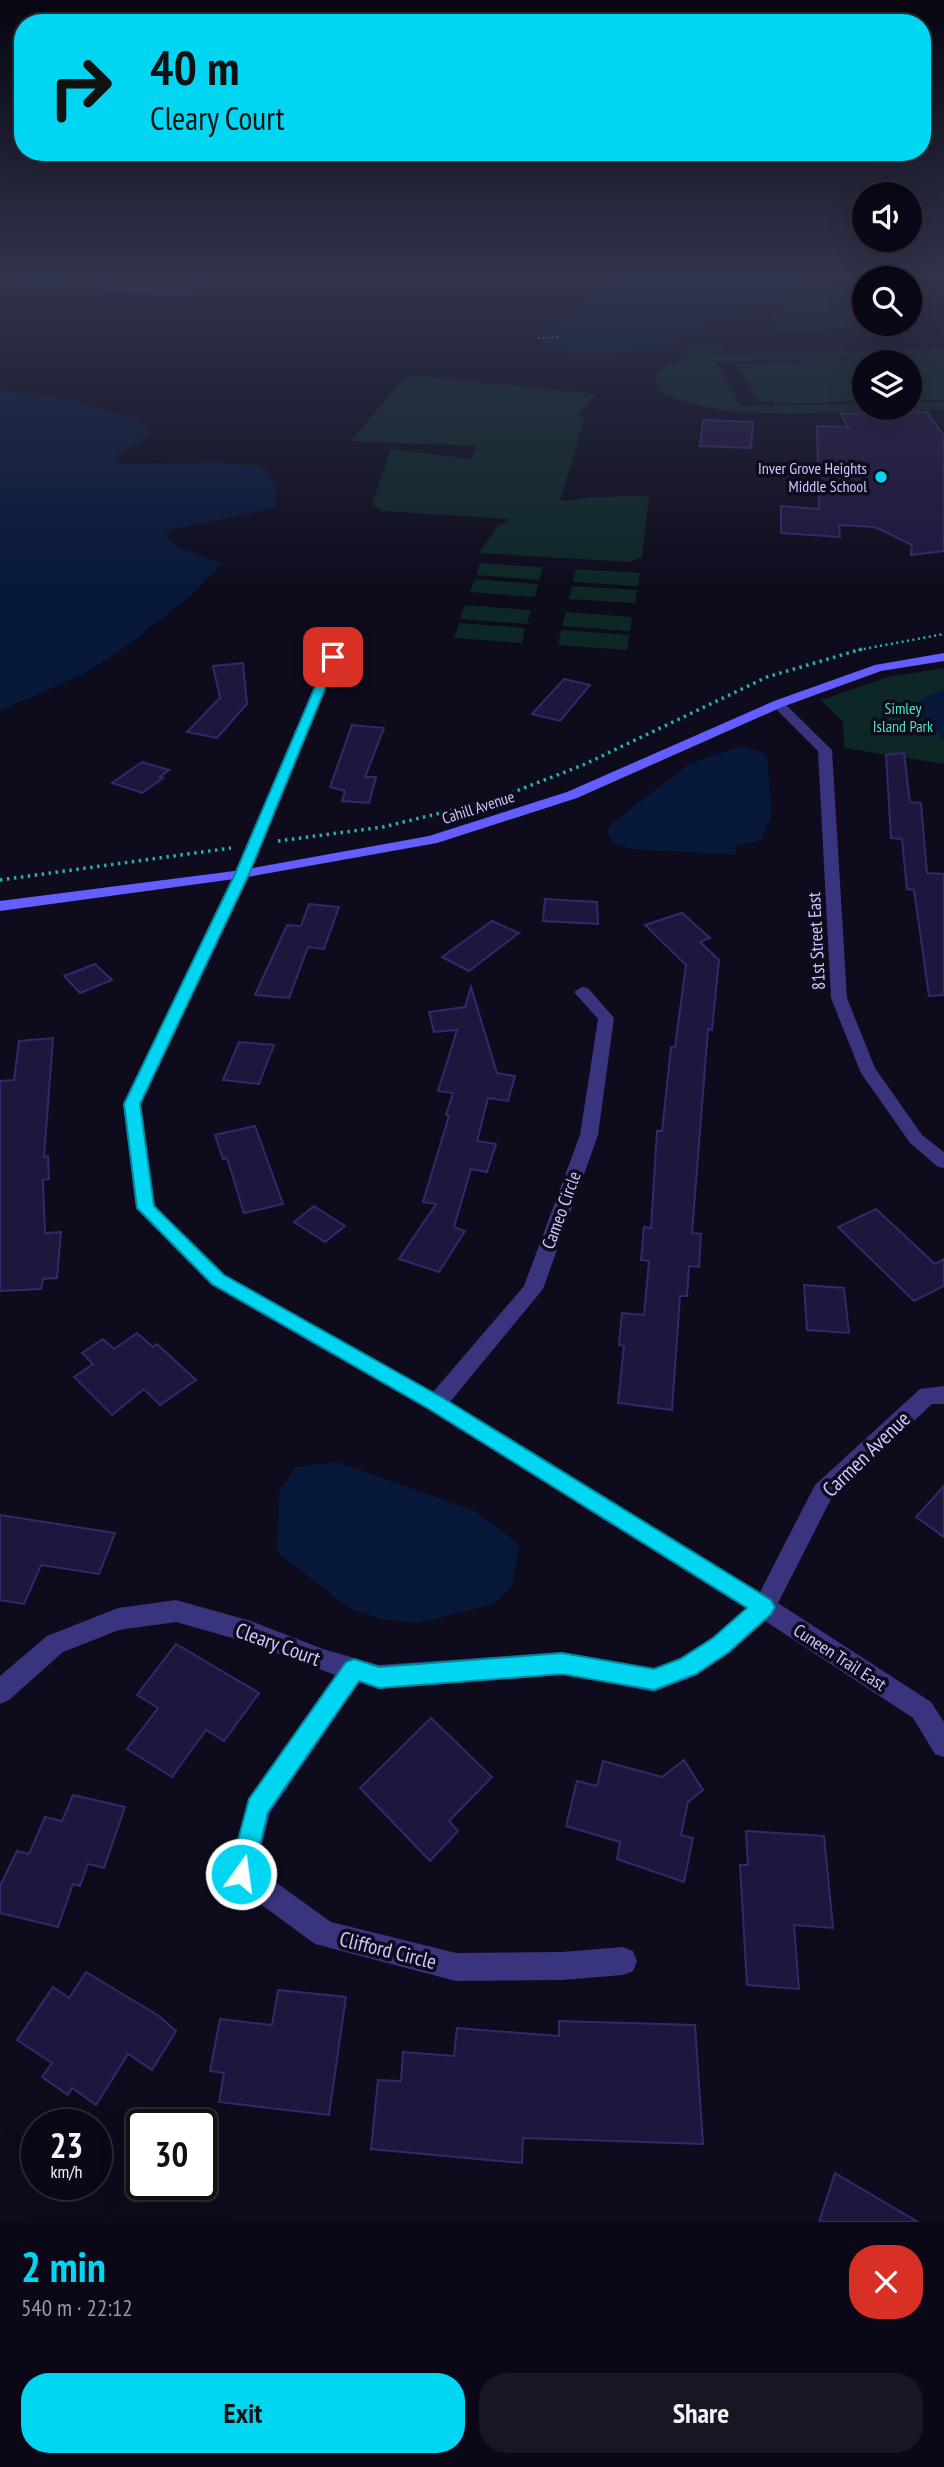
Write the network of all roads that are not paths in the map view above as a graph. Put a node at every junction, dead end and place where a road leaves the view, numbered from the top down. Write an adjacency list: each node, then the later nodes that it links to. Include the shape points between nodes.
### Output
1 (333, 657): 4 (street, Cuneen Trail East)
2 (944, 657): 3 (street, Cahill Avenue, via 879,668)
3 (778, 704): 4 (street, Cahill Avenue, via 572,795 445,836); 7 (street, 81st Street East, via 825,750 839,998 867,1069 916,1139)
4 (242, 874): 5 (street, Cahill Avenue); 9 (street, Cuneen Trail East, via 132,1104 145,1208 218,1280)
5 (0, 906)
6 (583, 992): 9 (street, Cameo Circle, via 606,1018 589,1135 533,1289)
7 (944, 1162)
8 (944, 1395): 10 (street, Carmen Avenue, via 927,1395 823,1492)
9 (436, 1404): 10 (street, Cuneen Trail East)
10 (764, 1607): 11 (street, Cleary Court, via 688,1667 654,1680 562,1663 379,1677); 13 (street, Cuneen Trail East, via 922,1710)
11 (354, 1669): 12 (street, Cleary Court, via 176,1611 118,1619 55,1644); 14 (street, Clifford Circle, via 258,1807 241,1874 325,1934 456,1966)
12 (0, 1692)
13 (944, 1745)
14 (623, 1961)

